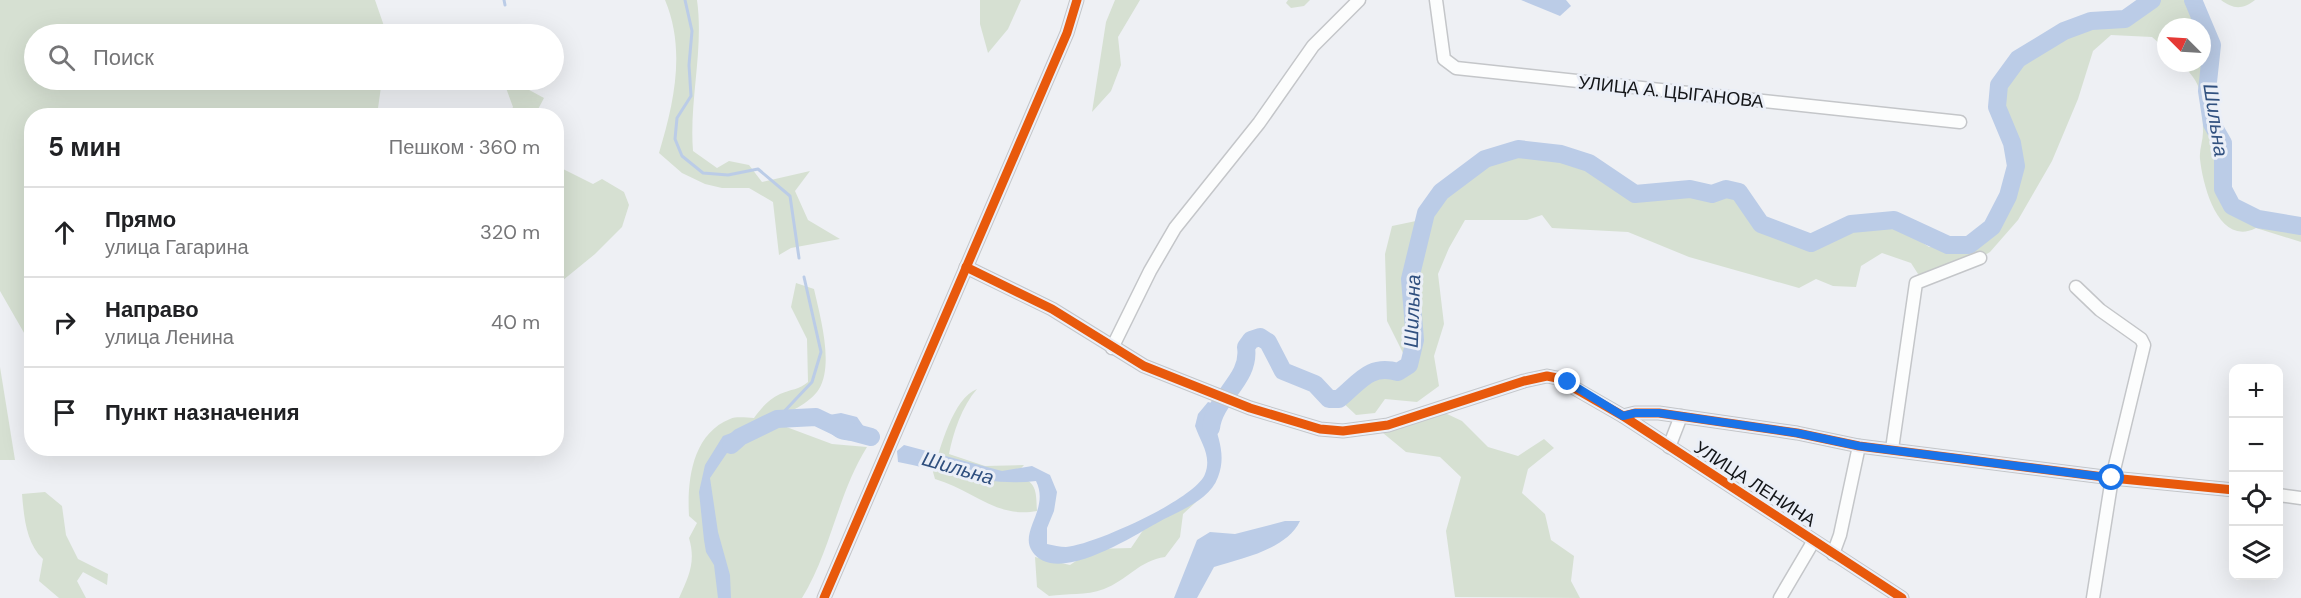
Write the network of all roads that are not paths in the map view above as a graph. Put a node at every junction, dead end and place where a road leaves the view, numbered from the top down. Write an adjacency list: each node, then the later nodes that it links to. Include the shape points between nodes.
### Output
1 (1077, 0): 6 (street, via 1067,33)
2 (1359, 0): 8 (street, via 1313,46 1259,123 1175,228)
3 (1436, 0): 4 (street, УЛИЦА А. ЦЫГАНОВА, via 1444,59 1456,68)
4 (1960, 122)
5 (1980, 258): 13 (street, via 1916,283)
6 (966, 267): 8 (street, УЛИЦА ЛЕНИНА, via 1052,309); 20 (street)
7 (2076, 287): 14 (street, via 2144,345)
8 (1112, 348): 9 (street, УЛИЦА ЛЕНИНА, via 1198,389 1320,429 1388,425 1547,376)
9 (1623, 416): 10 (street, via 1642,412); 12 (street, УЛИЦА ЛЕНИНА)
10 (1681, 416): 11 (street); 12 (street)
11 (1859, 446): 13 (street); 19 (street)
12 (1669, 447): 18 (street, УЛИЦА ЛЕНИНА)
13 (1892, 449): 14 (street)
14 (2112, 478): 15 (street); 23 (street)
15 (2229, 489)
16 (2283, 496): 17 (street)
17 (2301, 498)
18 (1813, 542): 19 (street, УЛИЦА ЛЕНИНА); 21 (street)
19 (1833, 554): 22 (street, УЛИЦА ЛЕНИНА)
20 (824, 598)
21 (1780, 598)
22 (1902, 598)
23 (2093, 598)

